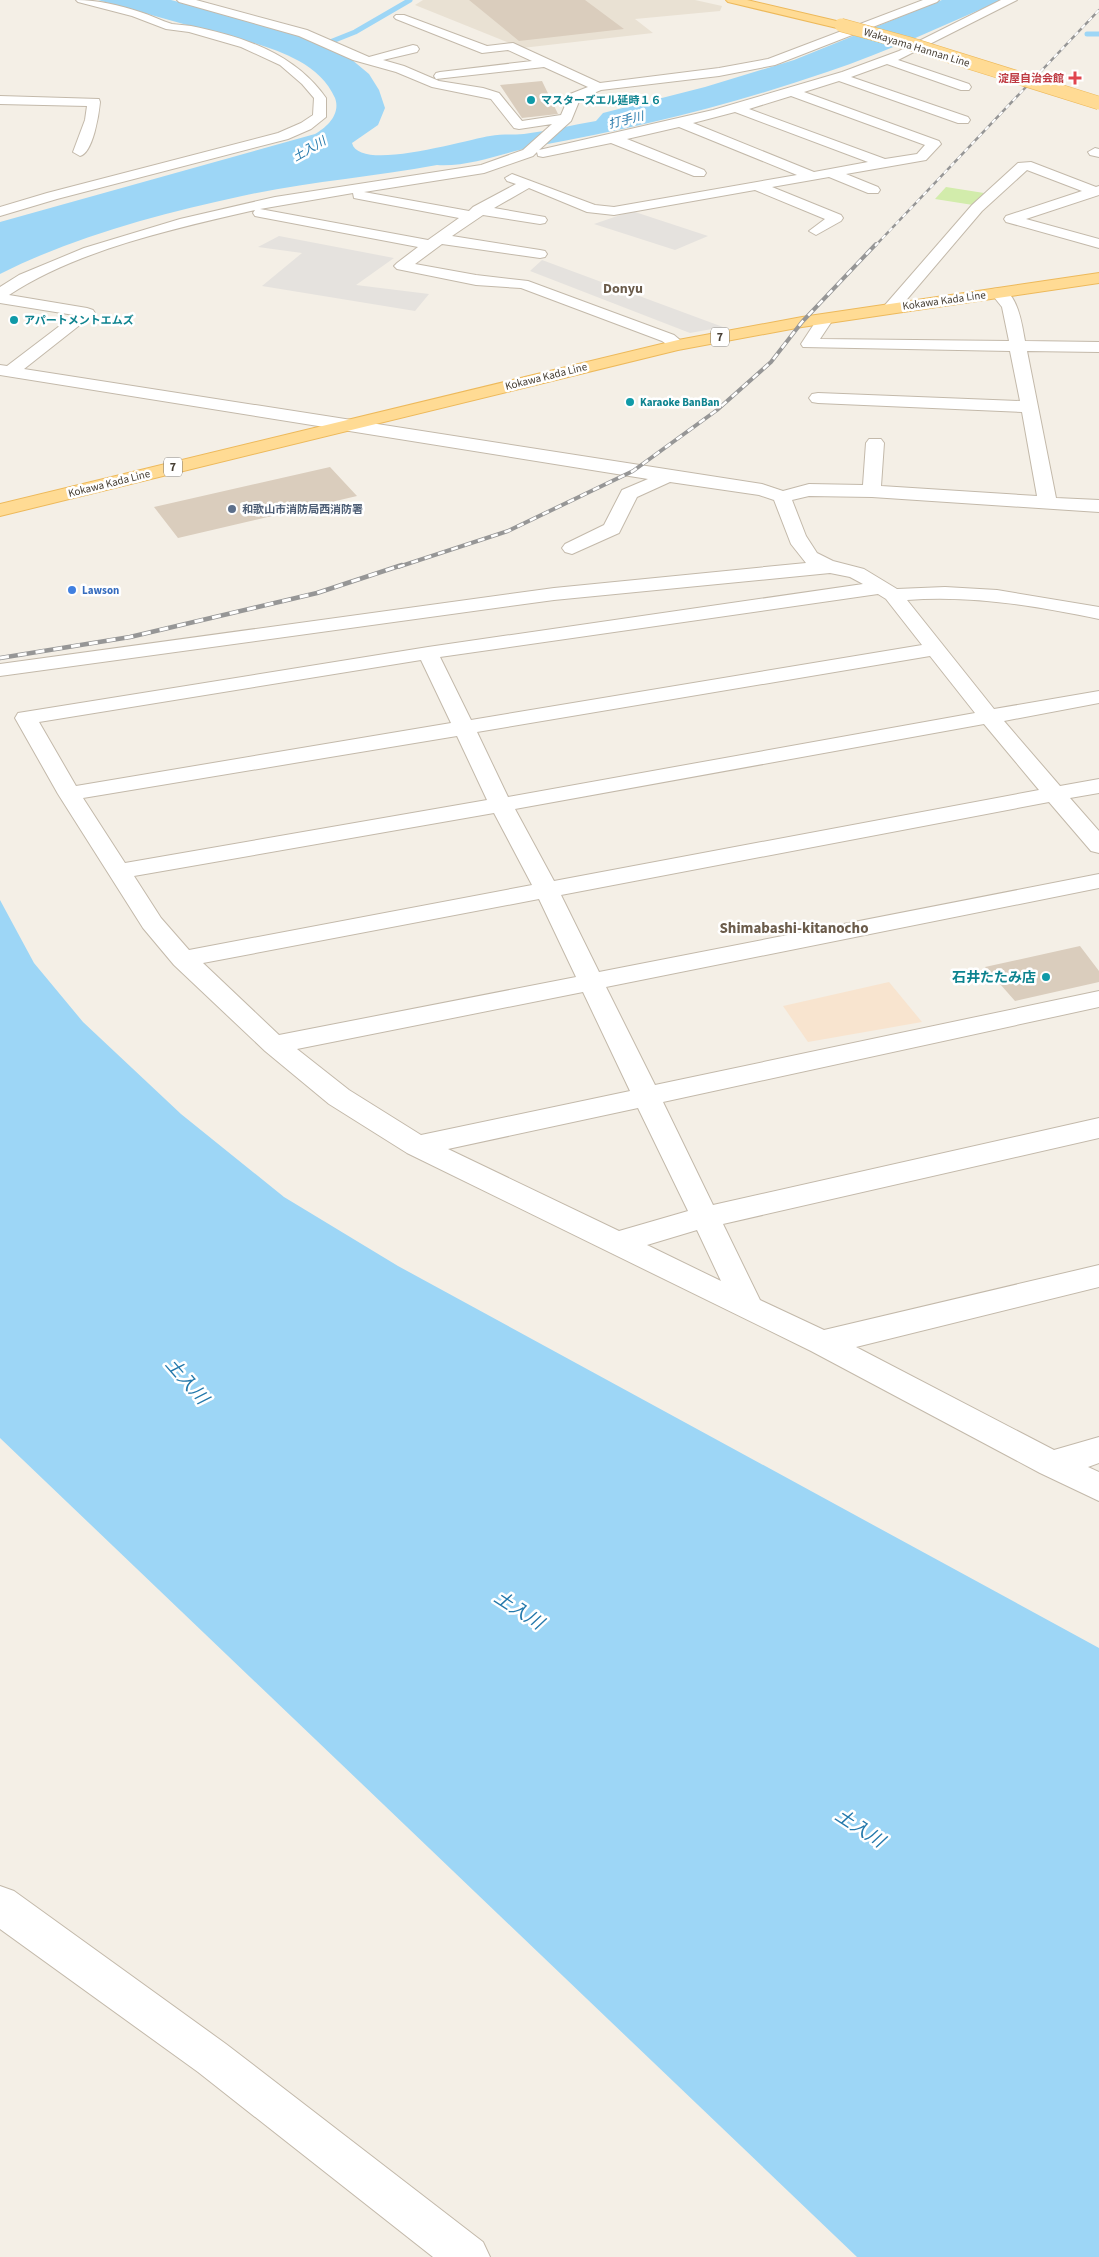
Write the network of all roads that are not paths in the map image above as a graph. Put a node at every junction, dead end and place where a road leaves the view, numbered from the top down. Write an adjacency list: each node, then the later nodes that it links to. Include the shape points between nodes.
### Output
1 (82, 0): 42 (street, via 170,27 190,29 244,44 284,62 320,98 319,117 283,136)
2 (732, 0): 8 (main road, Wakayama Hannan Line)
3 (765, 0): 8 (main road, Wakayama Hannan Line)
4 (933, 0): 17 (street, via 771,62 719,72)
5 (1011, 0): 11 (street)
6 (188, 1): 10 (street, via 303,33)
7 (400, 17): 12 (street, via 486,50 509,46)
8 (847, 22): 20 (main road, Wakayama Hannan Line, via 920,39); 22 (main road, Wakayama Hannan Line, bridge)
9 (384, 42): 10 (street, via 410,50)
10 (368, 60): 16 (street)
11 (886, 60): 15 (street); 18 (street)
12 (546, 63): 13 (street); 17 (street)
13 (515, 67): 14 (street); 16 (street)
14 (527, 76)
15 (838, 77): 19 (street); 25 (street)
16 (421, 78): 24 (street, via 495,96 519,125)
17 (598, 86): 24 (street, via 575,96)
18 (965, 87)
19 (791, 92): 23 (street); 30 (street, via 934,144 921,157)
20 (1099, 94)
21 (0, 100): 29 (street, via 94,102 92,120)
22 (1099, 103)
23 (735, 108): 26 (street); 30 (street)
24 (566, 118): 28 (street)
25 (963, 120)
26 (680, 123): 27 (street); 36 (street)
27 (614, 139): 28 (street); 33 (street)
28 (535, 151): 31 (street); 32 (street)
29 (80, 152)
30 (884, 163): 34 (street)
31 (552, 164)
32 (484, 169): 37 (street); 52 (street, via 275,201 185,222 89,251 24,278)
33 (699, 173)
34 (830, 173): 36 (street); 39 (street)
35 (542, 176): 37 (street)
36 (813, 176): 38 (street)
37 (528, 183): 38 (street, via 592,210 614,211); 44 (street)
38 (756, 186): 46 (street, via 836,218)
39 (873, 190)
40 (1097, 190): 48 (street, via 1011,219); 53 (street, via 1031,166 1022,166 977,208)
41 (358, 194): 44 (street)
42 (0, 212)
43 (260, 213): 47 (street)
44 (474, 213): 45 (street); 47 (street)
45 (540, 220)
46 (816, 231)
47 (435, 242): 49 (street); 55 (street, via 402,266 476,280 523,284 668,338)
48 (1099, 244)
49 (540, 254)
50 (1099, 278): 51 (main road, Kokawa Kada Line / 7)
51 (998, 292): 53 (main road, Kokawa Kada Line / 7); 56 (street, via 1010,306)
52 (0, 296): 58 (street, via 87,313)
53 (891, 308): 54 (main road, Kokawa Kada Line / 7)
54 (826, 318): 55 (main road, Kokawa Kada Line / 7); 56 (street, via 809,344)
55 (678, 345): 61 (main road, Kokawa Kada Line / 7)
56 (1017, 346): 57 (street); 60 (street)
57 (1099, 347)
58 (5, 371): 61 (street)
59 (818, 398): 60 (street)
60 (1029, 407): 66 (street)
61 (346, 425): 63 (street); 68 (main road, Kokawa Kada Line / 7)
62 (875, 443): 64 (street)
63 (668, 476): 65 (street, via 762,490); 69 (street, via 630,494 612,529)
64 (872, 491): 65 (street, via 809,490); 66 (street)
65 (782, 497): 70 (street, via 801,546 811,558)
66 (1048, 504): 67 (street)
67 (1099, 506)
68 (0, 510)
69 (572, 548)
70 (830, 567): 71 (street, via 856,573); 75 (street, via 554,594)
71 (888, 591): 72 (street, via 1040,600); 73 (street); 74 (street)
72 (1099, 613)
73 (936, 649): 77 (street); 78 (street)
74 (428, 653): 78 (street); 80 (street, via 26,718)
75 (0, 670)
76 (1099, 697): 77 (street)
77 (990, 717): 81 (street); 82 (street)
78 (464, 728): 80 (street); 82 (street)
79 (1099, 786): 81 (street)
80 (69, 794): 84 (street)
81 (1055, 794): 83 (street); 86 (street)
82 (501, 805): 84 (street); 86 (street)
83 (1099, 846)
84 (119, 871): 87 (street, via 152,923)
85 (1099, 881): 88 (street)
86 (546, 889): 87 (street); 88 (street)
87 (183, 959): 90 (street)
88 (590, 981): 90 (street); 91 (street)
89 (1099, 999): 91 (street)
90 (274, 1045): 93 (street, via 340,1097)
91 (646, 1096): 93 (street); 94 (street)
92 (1099, 1128): 94 (street)
93 (417, 1146): 95 (street)
94 (705, 1217): 95 (street); 97 (street)
95 (616, 1243): 97 (street)
96 (1099, 1276): 98 (street)
97 (750, 1309): 98 (street)
98 (822, 1343): 100 (street)
99 (1099, 1450): 100 (street)
100 (1051, 1464): 101 (street)
101 (1099, 1487)
102 (0, 1905): 103 (street, via 212,2058)
103 (468, 2257)

